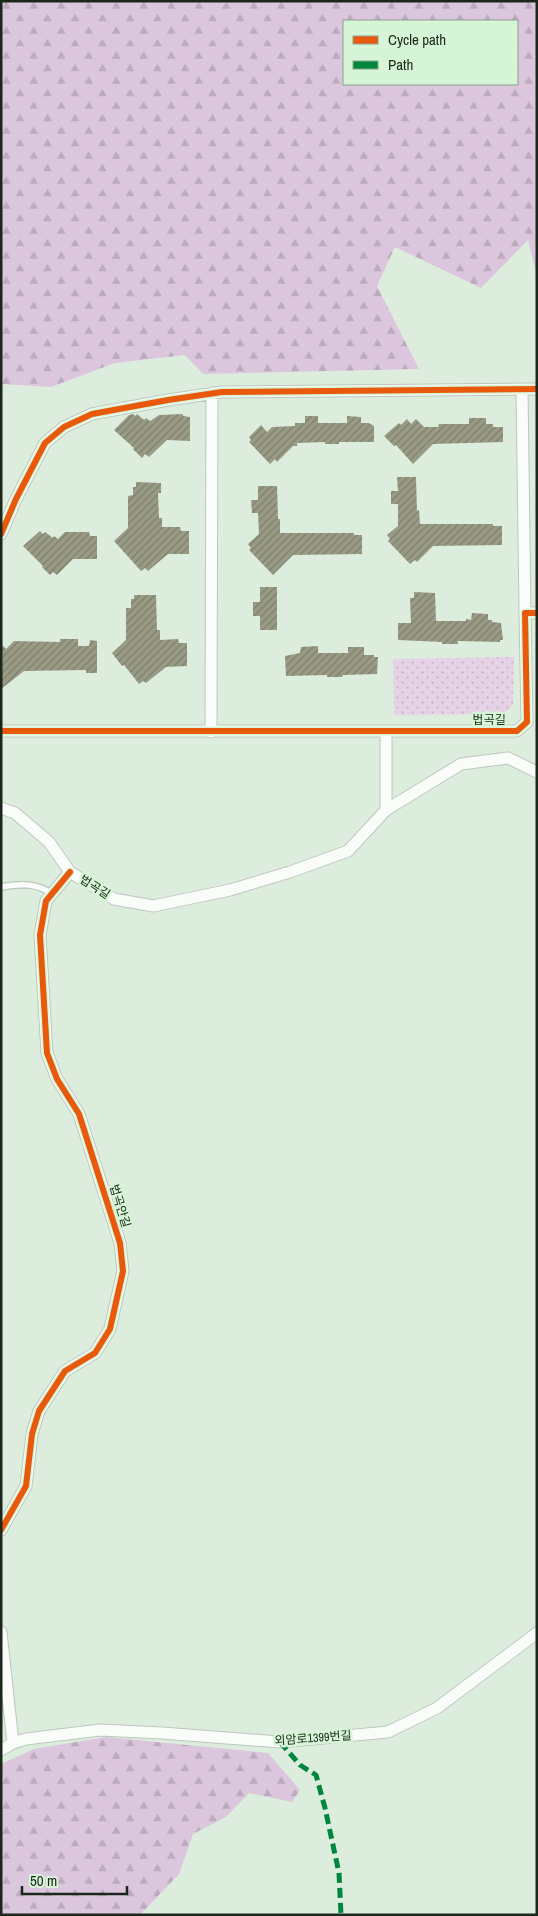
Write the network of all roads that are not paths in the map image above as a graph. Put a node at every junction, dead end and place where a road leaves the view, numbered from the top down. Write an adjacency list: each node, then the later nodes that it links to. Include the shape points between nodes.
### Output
1 (537, 389): 2 (street)
2 (522, 390): 3 (street); 5 (street, 법곡길)
3 (212, 393): 4 (street, via 92,414 64,427 45,443); 7 (street)
4 (1, 534)
5 (531, 613): 8 (street, 법곡길, via 527,722 517,731)
6 (1, 731): 7 (street, 법곡길)
7 (211, 732): 8 (street, 법곡길)
8 (386, 732): 11 (street)
9 (537, 772): 11 (street, 법곡길, via 508,758 461,764)
10 (1, 808): 12 (street, 법곡길, via 15,813 49,842)
11 (386, 810): 12 (street, 법곡길, via 348,850 230,890 153,906 114,900)
12 (70, 872): 14 (street, 법곡안길)
13 (1, 887): 14 (lane, via 22,884 44,888)
14 (52, 894): 15 (street, 법곡안길, via 46,901 40,936 47,1053 57,1079 79,1114 120,1243 123,1271 110,1329 95,1353 65,1370 39,1411 32,1434 26,1486)
15 (1, 1530)
16 (1, 1632): 18 (street)
17 (537, 1633): 18 (street, 외암로1399번길, via 437,1708 388,1732 280,1742 100,1730)
18 (13, 1743): 19 (street, 외암로1399번길)
19 (1, 1750)

